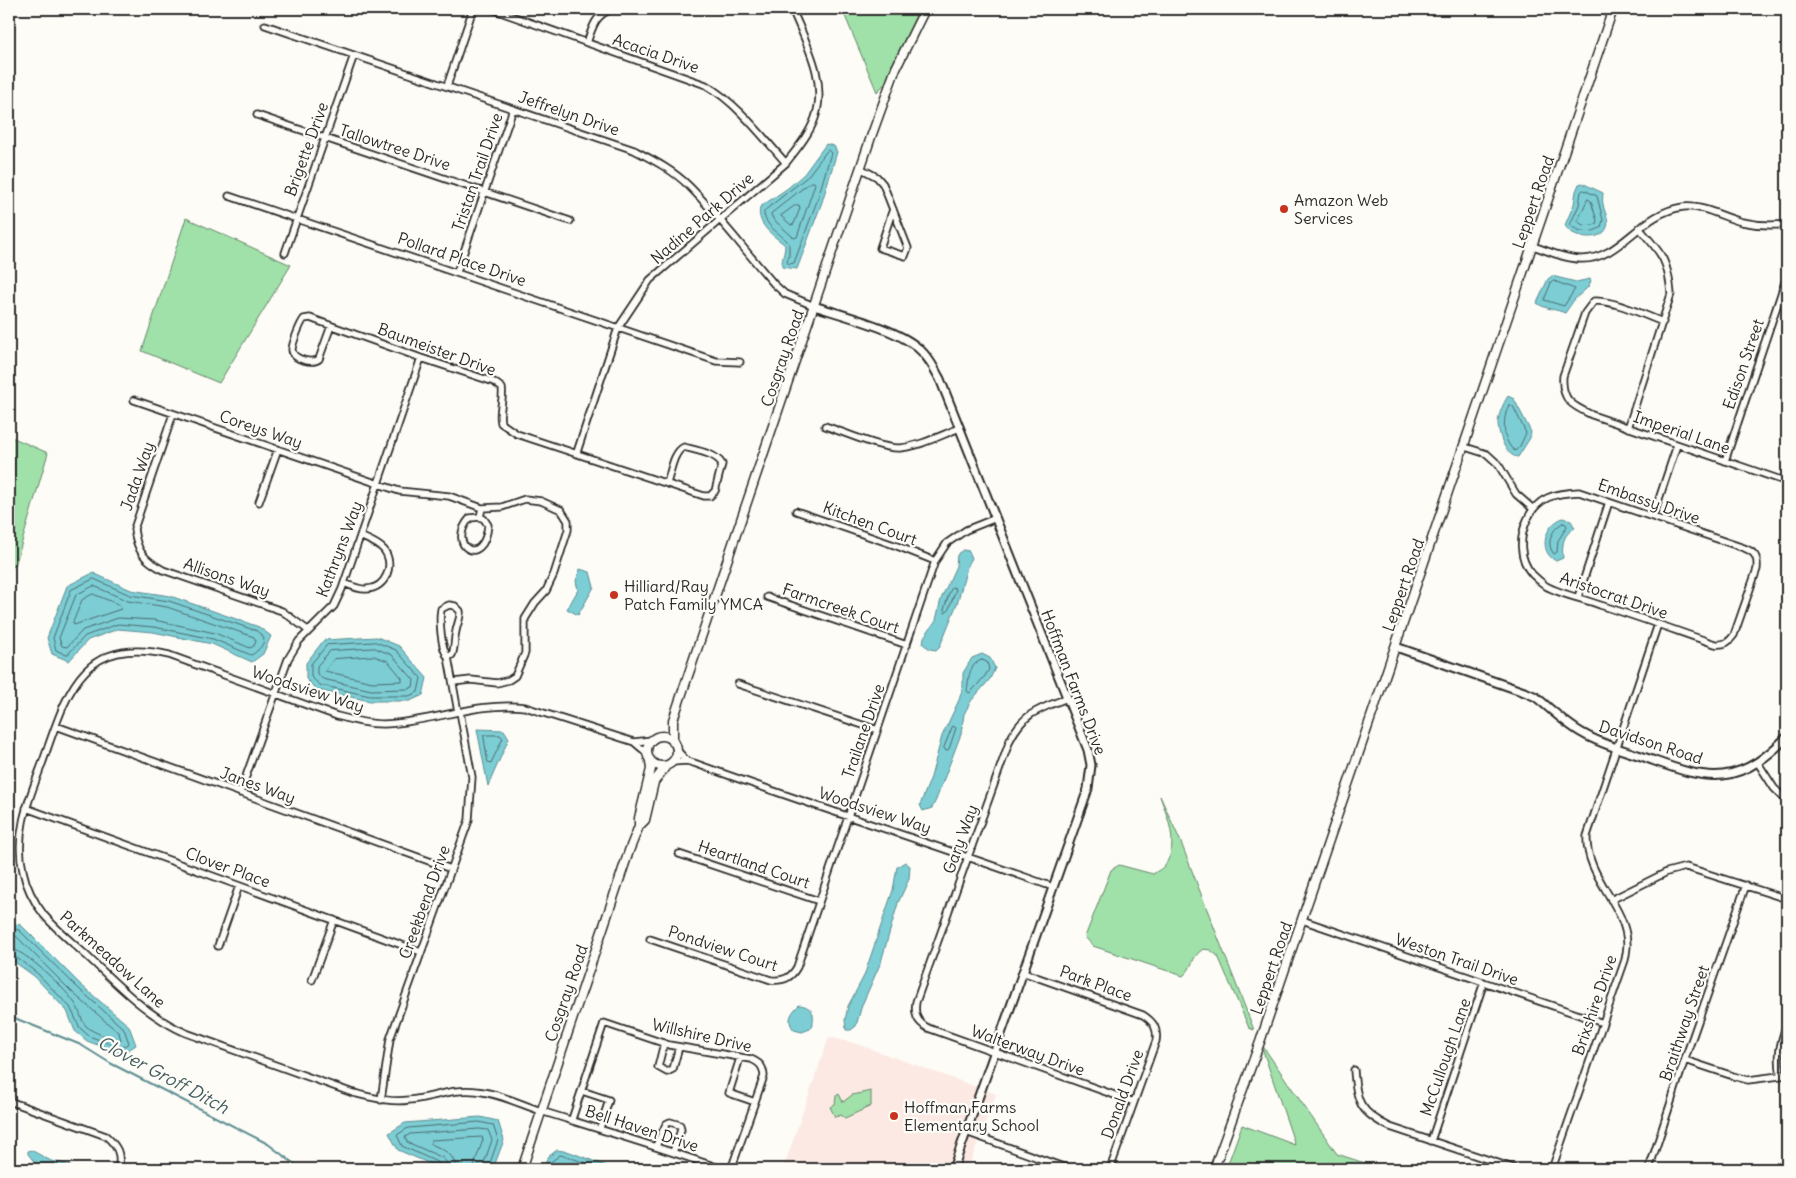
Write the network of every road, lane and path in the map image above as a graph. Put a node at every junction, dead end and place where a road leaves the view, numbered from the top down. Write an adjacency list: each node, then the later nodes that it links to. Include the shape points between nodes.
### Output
1 (473, 9): 10 (street)
2 (492, 9): 8 (street, Acacia Drive)
3 (613, 9): 8 (street, via 600,15)
4 (792, 9): 14 (street, Nadine Park Drive, via 816,67 820,98 815,119)
5 (924, 9): 15 (main road, Cosgray Road, via 896,68)
6 (1613, 9): 24 (main road, Leppert Road)
7 (265, 25): 9 (street, Jeffrelyn Drive)
8 (587, 43): 14 (street, Acacia Drive, via 696,80 716,90 744,115)
9 (354, 55): 10 (street, Jeffrelyn Drive); 13 (street, Brigette Drive)
10 (447, 86): 11 (street, Jeffrelyn Drive)
11 (513, 109): 16 (street, Tristan Trail Drive); 21 (street, Jeffrelyn Drive, via 634,150 653,160 688,185)
12 (257, 115): 13 (street, Tallowtree Drive)
13 (325, 138): 16 (street, Tallowtree Drive); 19 (street, Brigette Drive)
14 (786, 163): 21 (street, Nadine Park Drive)
15 (860, 168): 18 (street, via 877,177); 28 (main road, Cosgray Road)
16 (485, 192): 20 (street, Tallowtree Drive); 26 (street, Tristan Trail Drive)
17 (229, 196): 19 (street, Pollard Place Drive)
18 (892, 209): 18 (street, via 908,248 905,256 880,248)
19 (296, 218): 25 (street, Brigette Drive); 26 (street, Pollard Place Drive)
20 (570, 221)
21 (719, 221): 28 (street, Jeffrelyn Drive, via 785,294); 31 (street, Nadine Park Drive, via 650,280)
22 (1787, 224): 23 (street, via 1757,224 1685,207 1662,212)
23 (1639, 228): 24 (street, via 1612,251 1580,259); 29 (street, via 1664,259 1670,275 1671,294)
24 (1533, 246): 40 (main road, Leppert Road)
25 (285, 253)
26 (457, 272): 31 (street, Pollard Place Drive)
27 (1787, 276): 43 (street, Edison Street)
28 (814, 306): 37 (street, Hoffman Farms Drive, via 901,336 918,347 940,379); 73 (main road, Cosgray Road)
29 (1663, 322): 38 (street); 38 (street, Imperial Lane, via 1616,304 1594,301 1585,313 1563,376 1562,386 1569,402 1592,415)
30 (331, 326): 30 (street, Baumeister Drive, via 304,319 292,349 294,354 312,362 320,359); 32 (street, Baumeister Drive)
31 (618, 328): 33 (street, Pollard Place Drive, via 716,361); 42 (street, Nadine Park Drive)
32 (421, 358): 42 (street, Baumeister Drive, via 498,384 503,394 499,416 506,428); 46 (street, Kathryns Way)
33 (740, 362)
34 (134, 400): 35 (street, Coreys Way)
35 (173, 414): 41 (street, Coreys Way); 56 (street, Jada Way, via 136,521 134,529)
36 (825, 426): 37 (street, via 898,448 915,446)
37 (960, 428): 54 (street, Hoffman Farms Drive)
38 (1628, 428): 39 (street, Imperial Lane)
39 (1677, 445): 43 (street, Imperial Lane); 53 (street)
40 (1465, 446): 50 (street, via 1488,454 1516,494); 65 (main road, Leppert Road)
41 (278, 450): 46 (street, Coreys Way); 47 (street)
42 (578, 452): 45 (street, Baumeister Drive)
43 (1725, 461): 44 (street, Imperial Lane)
44 (1787, 482)
45 (667, 483): 45 (street, Baumeister Drive, via 710,496 715,491 722,464 714,457 684,447 676,455)
46 (378, 485): 49 (street, Coreys Way, via 399,491 448,496); 55 (street, Kathryns Way)
47 (259, 502)
48 (1609, 502): 50 (street, Embassy Drive, via 1579,492 1560,493); 53 (street, Embassy Drive); 60 (street)
49 (482, 508): 52 (street); 68 (street, via 502,507 525,499 541,501 561,510 568,521 568,530 546,591 525,619 525,653 515,676 497,683)
50 (1532, 508): 60 (street, Aristocrat Drive, via 1520,541 1523,558 1531,573 1546,586)
51 (796, 511): 57 (street, Kitchen Court)
52 (480, 517): 52 (street, via 488,525 485,541 478,549 466,548 462,542 465,524 470,518)
53 (1653, 517): 63 (street, Embassy Drive, via 1744,548 1756,556 1756,569)
54 (996, 518): 57 (street, Trailane Drive, via 966,530 947,543); 71 (street, Hoffman Farms Drive)
55 (360, 536): 58 (street, Kathryns Way); 58 (street, via 384,550 390,564 388,574 381,584 368,589)
56 (139, 548): 62 (street, Allisons Way, via 142,556 163,570 282,611)
57 (935, 561): 64 (street, Trailane Drive)
58 (344, 583): 62 (street, Kathryns Way, via 334,606)
59 (767, 597): 64 (street, Farmcreek Court)
60 (1578, 597): 61 (street, Aristocrat Drive)
61 (1658, 624): 63 (street, Aristocrat Drive, via 1715,644); 80 (street, Brixshire Drive)
62 (309, 631): 70 (street, Kathryns Way, via 288,659)
63 (1729, 642)
64 (907, 645): 75 (street, Trailane Drive)
65 (1396, 647): 80 (street, Davidson Road, via 1536,697 1584,734); 101 (main road, Leppert Road)
66 (448, 657): 66 (street, Creekbend Drive, via 454,652 461,614 455,606 449,605 440,613 444,652); 68 (street, Creekbend Drive)
67 (94, 664): 70 (street, Woodsview Way, via 123,651 152,651); 74 (street, Parkmeadow Lane, via 76,682)
68 (453, 682): 72 (street, Creekbend Drive)
69 (738, 684): 75 (street)
70 (276, 693): 72 (street, Woodsview Way, via 360,722 409,722); 86 (street, Kathryns Way)
71 (1067, 698): 92 (street, Gary Way, via 1027,716 1016,728); 96 (street, Hoffman Farms Drive, via 1092,764 1088,789)
72 (459, 712): 78 (street, Woodsview Way, via 494,706 525,708); 93 (street, Creekbend Drive, via 472,777 468,820)
73 (674, 720): 76 (main road, Cosgray Road); 79 (main road, Cosgray Road)
74 (56, 726): 86 (street, Janes Way); 88 (street, Parkmeadow Lane)
75 (878, 730): 89 (street, Trailane Drive)
76 (655, 738): 78 (street, Woodsview Way); 79 (main road, via 667,737); 81 (main road)
77 (1787, 738): 84 (street, Davidson Road)
78 (634, 742): 81 (street, Woodsview Way)
79 (675, 745): 83 (street); 85 (main road, via 676,756)
80 (1616, 747): 84 (street, Davidson Road, via 1700,774 1724,775); 98 (street, Brixshire Drive, via 1587,844 1588,856)
81 (647, 752): 82 (main road)
82 (650, 760): 85 (main road, via 658,766); 90 (main road, Cosgray Road)
83 (687, 761): 85 (street, Woodsview Way); 89 (street, Woodsview Way)
84 (1758, 763): 87 (street)
85 (669, 764): 90 (main road, Cosgray Road, via 654,782 644,820)
86 (240, 793): 93 (street, Janes Way)
87 (1787, 801)
88 (26, 808): 95 (street, Clover Place); 121 (street, Parkmeadow Lane, via 20,835 20,855 34,900 54,926 139,1005 186,1033)
89 (849, 816): 92 (street, Woodsview Way); 99 (street, Trailane Drive)
90 (639, 826): 125 (main road, Cosgray Road)
91 (679, 854): 99 (street, Heartland Court)
92 (968, 856): 96 (street, Woodsview Way); 109 (street, Gary Way, via 916,1002)
93 (451, 869): 104 (street, Creekbend Drive)
94 (1746, 885): 97 (street); 98 (street, via 1686,867 1667,872); 117 (street, Braithway Street)
95 (240, 886): 100 (street, Clover Place); 103 (street)
96 (1053, 887): 105 (street, Hoffman Farms Drive)
97 (1787, 899)
98 (1611, 900): 110 (street, Brixshire Drive, via 1622,922 1627,944 1625,960)
99 (820, 901): 106 (street, Trailane Drive, via 797,967)
100 (334, 920): 104 (street, Clover Place); 107 (street)
101 (1302, 920): 108 (street, Weston Trail Drive); 137 (main road, Leppert Road)
102 (650, 939): 106 (street, Pondview Court, via 771,980)
103 (218, 946)
104 (421, 952): 121 (street, Creekbend Drive, via 390,1039)
105 (1022, 972): 112 (street, Park Place, via 1144,1015); 115 (street, Hoffman Farms Drive)
106 (788, 979)
107 (312, 980)
108 (1484, 982): 110 (street, Weston Trail Drive); 129 (street, McCullough Lane)
109 (916, 1018): 115 (street, Walterway Drive, via 928,1028)
110 (1603, 1022): 139 (street, Brixshire Drive)
111 (1787, 1024): 119 (street, via 1778,1060)
112 (1156, 1027): 124 (street, Donald Drive, via 1156,1041)
113 (664, 1043): 114 (street, Willshire Drive); 114 (street, via 658,1067 667,1072 673,1069); 120 (street, Willshire Drive, via 604,1023)
114 (680, 1047): 116 (street, Willshire Drive)
115 (994, 1052): 124 (street, Walterway Drive); 128 (street, Hoffman Farms Drive)
116 (740, 1058): 123 (street, Willshire Drive, via 758,1062 764,1068); 123 (street, via 729,1093)
117 (1685, 1060): 119 (street, via 1748,1080); 140 (street, Braithway Street)
118 (1354, 1070): 129 (street, via 1356,1095 1373,1118)
119 (1784, 1075)
120 (582, 1091): 126 (street); 127 (street, via 609,1100)
121 (381, 1100): 125 (street, Parkmeadow Lane, via 409,1100 448,1092 477,1091)
122 (9, 1101): 132 (street, via 106,1136 119,1152)
123 (755, 1102): 131 (street, Bell Haven Drive, via 733,1164 728,1168 722,1169)
124 (1134, 1102): 136 (street, Donald Drive)
125 (541, 1111): 126 (street, Bell Haven Drive); 133 (main road, Cosgray Road)
126 (572, 1120): 127 (street, Bell Haven Drive)
127 (600, 1128): 130 (street, Bell Haven Drive)
128 (966, 1132): 134 (street, Hoffman Farms Drive); 135 (street)
129 (1431, 1141): 138 (street)
130 (656, 1146): 131 (street, Bell Haven Drive); 131 (street, via 666,1124 680,1125)
131 (673, 1152)
132 (118, 1169)
133 (522, 1169)
134 (953, 1169)
135 (1069, 1169)
136 (1110, 1169)
137 (1214, 1169)
138 (1516, 1169)
139 (1552, 1169)
140 (1649, 1169)

